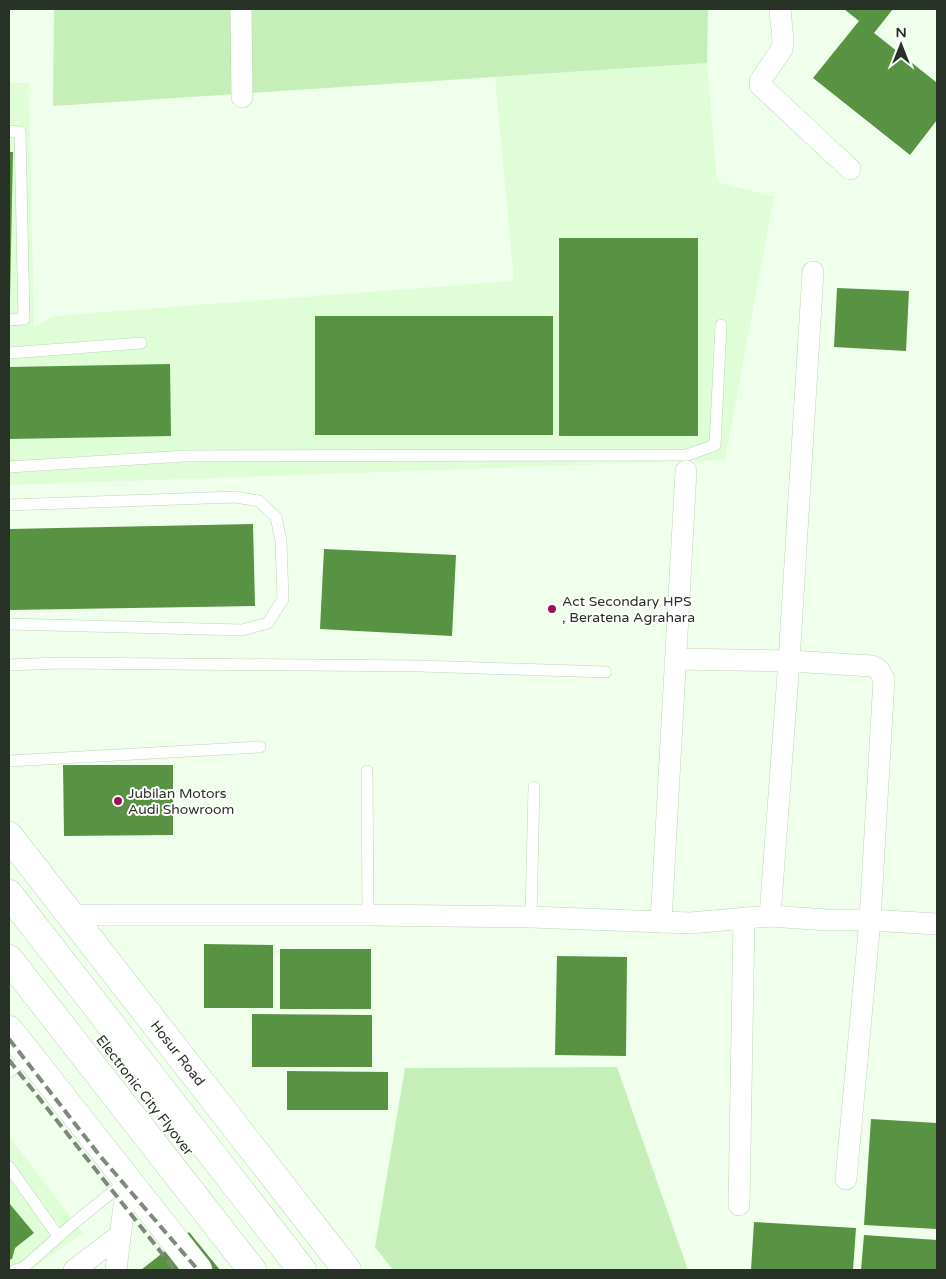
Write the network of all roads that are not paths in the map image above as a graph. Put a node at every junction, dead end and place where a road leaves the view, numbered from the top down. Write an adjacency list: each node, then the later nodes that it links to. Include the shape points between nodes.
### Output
1 (241, 9): 3 (street)
2 (780, 9): 5 (street, via 782,49 760,85)
3 (242, 98)
4 (9, 132): 7 (lane, via 20,132 24,319)
5 (850, 169)
6 (813, 272): 16 (street)
7 (9, 320)
8 (721, 325): 11 (lane, via 715,446 687,455 185,456)
9 (141, 343): 10 (lane)
10 (9, 353)
11 (9, 467)
12 (686, 471): 15 (street)
13 (9, 505): 14 (lane, via 235,497 259,501 276,517 281,541 283,599 268,623 242,630)
14 (9, 624)
15 (676, 659): 16 (street); 32 (street)
16 (789, 661): 27 (street); 31 (street, via 872,666 884,679)
17 (9, 665): 18 (lane, via 410,666)
18 (606, 672)
19 (260, 747): 20 (lane)
20 (9, 761)
21 (367, 771): 26 (lane)
22 (534, 787): 28 (lane)
23 (9, 836): 25 (main road, Hosur Road)
24 (9, 894): 51 (main road)
25 (71, 915): 26 (street); 52 (main road, Hosur Road)
26 (368, 915): 28 (street)
27 (770, 916): 29 (street); 31 (street)
28 (531, 917): 32 (street)
29 (744, 918): 32 (street); 41 (street)
30 (9, 920): 50 (main road, Electronic City Flyover)
31 (870, 920): 33 (street); 39 (street)
32 (661, 922)
33 (937, 924)
34 (9, 959): 49 (main road, Electronic City Flyover)
35 (9, 987): 48 (main road)
36 (9, 1030): 37 (main road)
37 (20, 1064): 40 (main road)
38 (9, 1168): 43 (lane)
39 (846, 1179)
40 (126, 1181): 42 (street); 43 (lane); 47 (main road)
41 (739, 1205)
42 (120, 1235): 45 (street); 46 (street)
43 (58, 1236): 44 (lane, via 23,1268)
44 (15, 1270)
45 (74, 1270)
46 (116, 1270)
47 (198, 1270)
48 (228, 1270)
49 (252, 1270)
50 (280, 1270)
51 (302, 1270)
52 (347, 1270)

